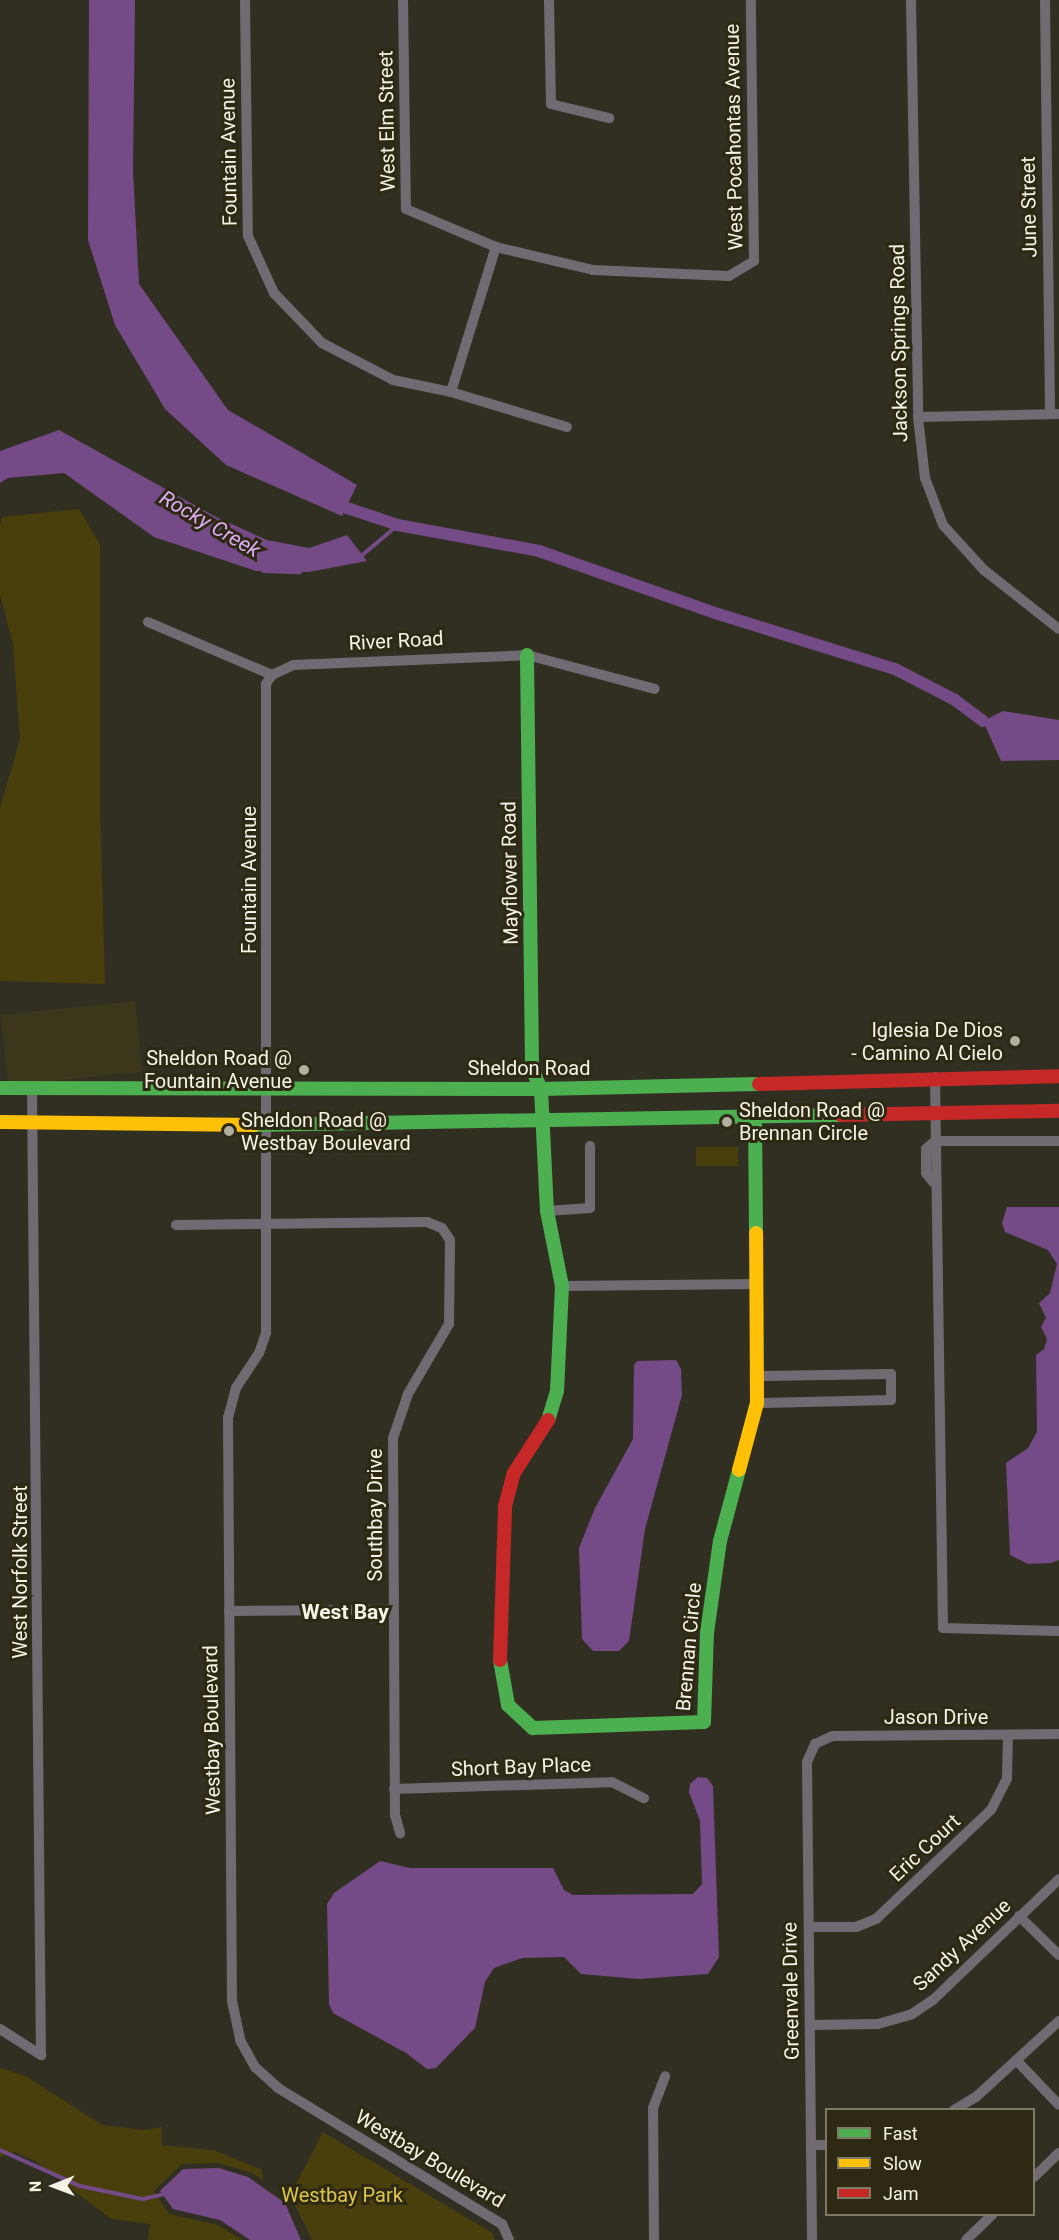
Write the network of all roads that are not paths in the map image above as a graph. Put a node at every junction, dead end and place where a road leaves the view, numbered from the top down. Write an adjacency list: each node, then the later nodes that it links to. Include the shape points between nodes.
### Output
1 (245, 0): 9 (street, Fountain Avenue, via 248,236 274,293 322,343 393,380)
2 (403, 0): 8 (street, West Elm Street, via 406,208)
3 (549, 0): 7 (street, via 551,104)
4 (751, 0): 8 (street, West Pocahontas Avenue, via 754,261 729,276 593,270)
5 (911, 0): 11 (street, Jackson Springs Road)
6 (1045, 0): 10 (street, June Street)
7 (609, 118)
8 (496, 247): 9 (street)
9 (451, 392): 12 (street, Fountain Avenue)
10 (1054, 414): 11 (street)
11 (918, 417): 14 (street, Jackson Springs Road, via 925,478 943,525 984,570)
12 (567, 427)
13 (148, 622): 16 (street)
14 (1059, 628)
15 (527, 655): 16 (street, River Road, via 293,665); 17 (street, River Road); 23 (main road, Mayflower Road, via 532,1069)
16 (272, 675): 20 (street, Fountain Avenue, via 266,684)
17 (655, 689)
18 (1059, 1076): 19 (main road, Sheldon Road)
19 (934, 1077): 23 (main road, Sheldon Road); 25 (street)
20 (269, 1086): 22 (main road, Sheldon Road); 23 (main road, Sheldon Road); 30 (street, Westbay Boulevard)
21 (0, 1088): 22 (main road, Sheldon Road)
22 (32, 1089): 29 (street, West Norfolk Street)
23 (541, 1089): 27 (main road, Brennan Circle)
24 (1059, 1111): 25 (main road)
25 (935, 1112): 26 (main road); 31 (street)
26 (755, 1116): 27 (main road); 37 (main road, Brennan Circle)
27 (541, 1120): 30 (main road); 34 (main road, Brennan Circle)
28 (0, 1122): 29 (main road)
29 (34, 1124): 30 (main road); 56 (street, West Norfolk Street, via 42,2055)
30 (265, 1125): 35 (street, Westbay Boulevard)
31 (935, 1141): 32 (street); 43 (street, via 926,1149 926,1173 933,1182 943,1628)
32 (1059, 1141)
33 (590, 1146): 34 (street, via 590,1208)
34 (547, 1210): 38 (main road, Brennan Circle)
35 (267, 1224): 36 (street, Southbay Drive); 41 (street, Southbay Drive, via 427,1222 442,1228 450,1240 449,1324 408,1394 393,1438); 42 (street, Westbay Boulevard, via 267,1333 236,1388 228,1418)
36 (176, 1225)
37 (756, 1284): 38 (street); 39 (main road, Brennan Circle)
38 (561, 1286): 40 (main road, Brennan Circle, via 556,1391 549,1419 514,1473 505,1506 500,1675 508,1704 533,1728 704,1722 707,1633 720,1541)
39 (758, 1376): 40 (main road, Brennan Circle); 40 (street, via 891,1374 891,1400)
40 (757, 1403)
41 (392, 1610): 42 (street); 47 (street, Southbay Drive)
42 (229, 1611): 66 (street, Westbay Boulevard, via 232,2001 240,2040 255,2067 278,2088 501,2223)
43 (1059, 1631)
44 (1059, 1734): 45 (street, Jason Drive)
45 (1008, 1735): 46 (street, Jason Drive, via 832,1736); 52 (street, Eric Court, via 1007,1779 991,1810 876,1919 856,1927)
46 (815, 1744): 52 (street, Greenvale Drive, via 807,1762)
47 (394, 1789): 48 (street, Short Bay Place, via 612,1782); 49 (street, Southbay Drive)
48 (644, 1798)
49 (400, 1833)
50 (1059, 1879): 51 (street, Sandy Avenue)
51 (1019, 1916): 53 (street); 55 (street, Sandy Avenue, via 933,2000 912,2014 878,2024)
52 (809, 1927): 55 (street, Greenvale Drive)
53 (1059, 1954)
54 (1059, 2021): 57 (street)
55 (810, 2025): 61 (street, Greenvale Drive)
56 (0, 2029)
57 (1016, 2060): 59 (street); 60 (street, via 976,2097)
58 (665, 2076): 67 (street, via 653,2108)
59 (1059, 2105)
60 (956, 2108)
61 (811, 2145): 62 (street); 68 (street, Greenvale Drive)
62 (825, 2145)
63 (1059, 2153): 64 (street)
64 (1035, 2176)
65 (991, 2216): 69 (street)
66 (509, 2240)
67 (654, 2240)
68 (812, 2240)
69 (966, 2240)

